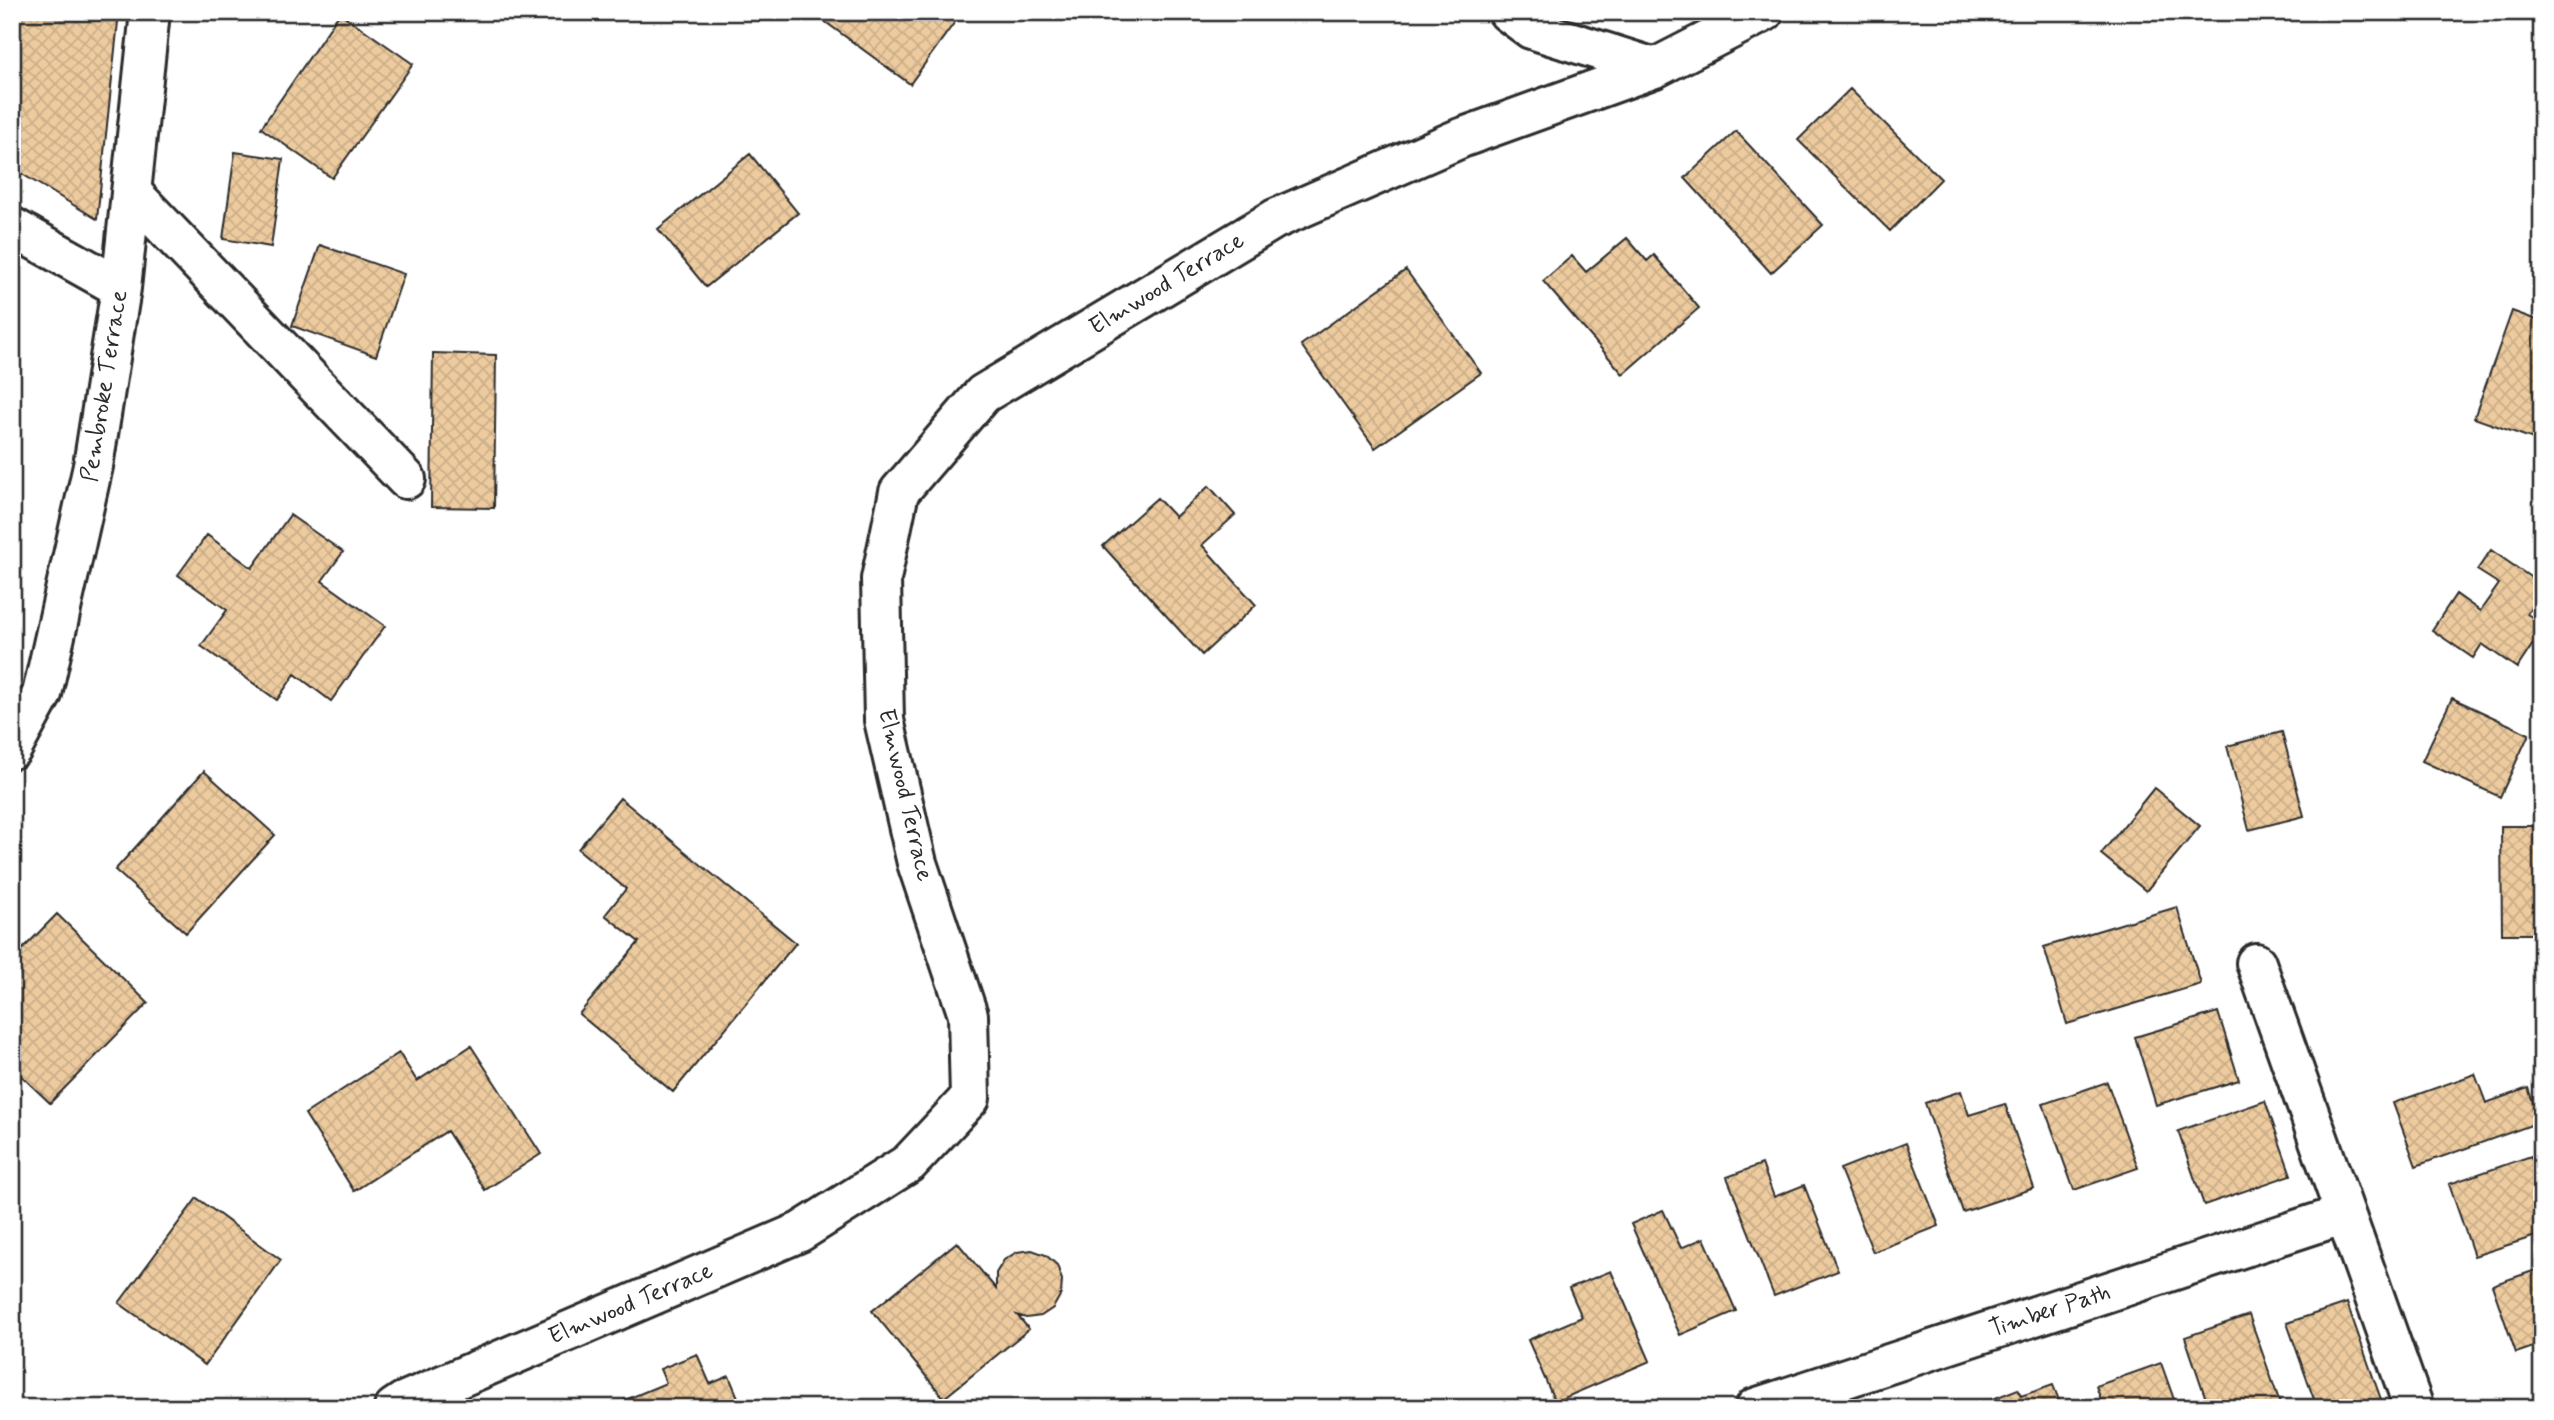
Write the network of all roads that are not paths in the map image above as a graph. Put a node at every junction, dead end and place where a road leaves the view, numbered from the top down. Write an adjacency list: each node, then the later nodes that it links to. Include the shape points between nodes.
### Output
1 (150, 12): 5 (street, Pembroke Terrace)
2 (1508, 12): 4 (street, via 1531,29)
3 (1764, 12): 4 (street, Elmwood Terrace)
4 (1655, 68): 12 (street, Elmwood Terrace, via 1461,138 1275,219 983,394 899,492 881,579 884,720 917,863 968,1015 970,1098 909,1163 800,1232)
5 (132, 193): 7 (street, Pembroke Terrace); 8 (street)
6 (12, 228): 7 (street)
7 (121, 288): 9 (street, Pembroke Terrace, via 93,466 42,694)
8 (406, 479)
9 (12, 749)
10 (2256, 963): 11 (street)
11 (2345, 1213): 13 (street, Timber Path); 14 (street)
12 (394, 1408)
13 (1755, 1408)
14 (2414, 1408)

